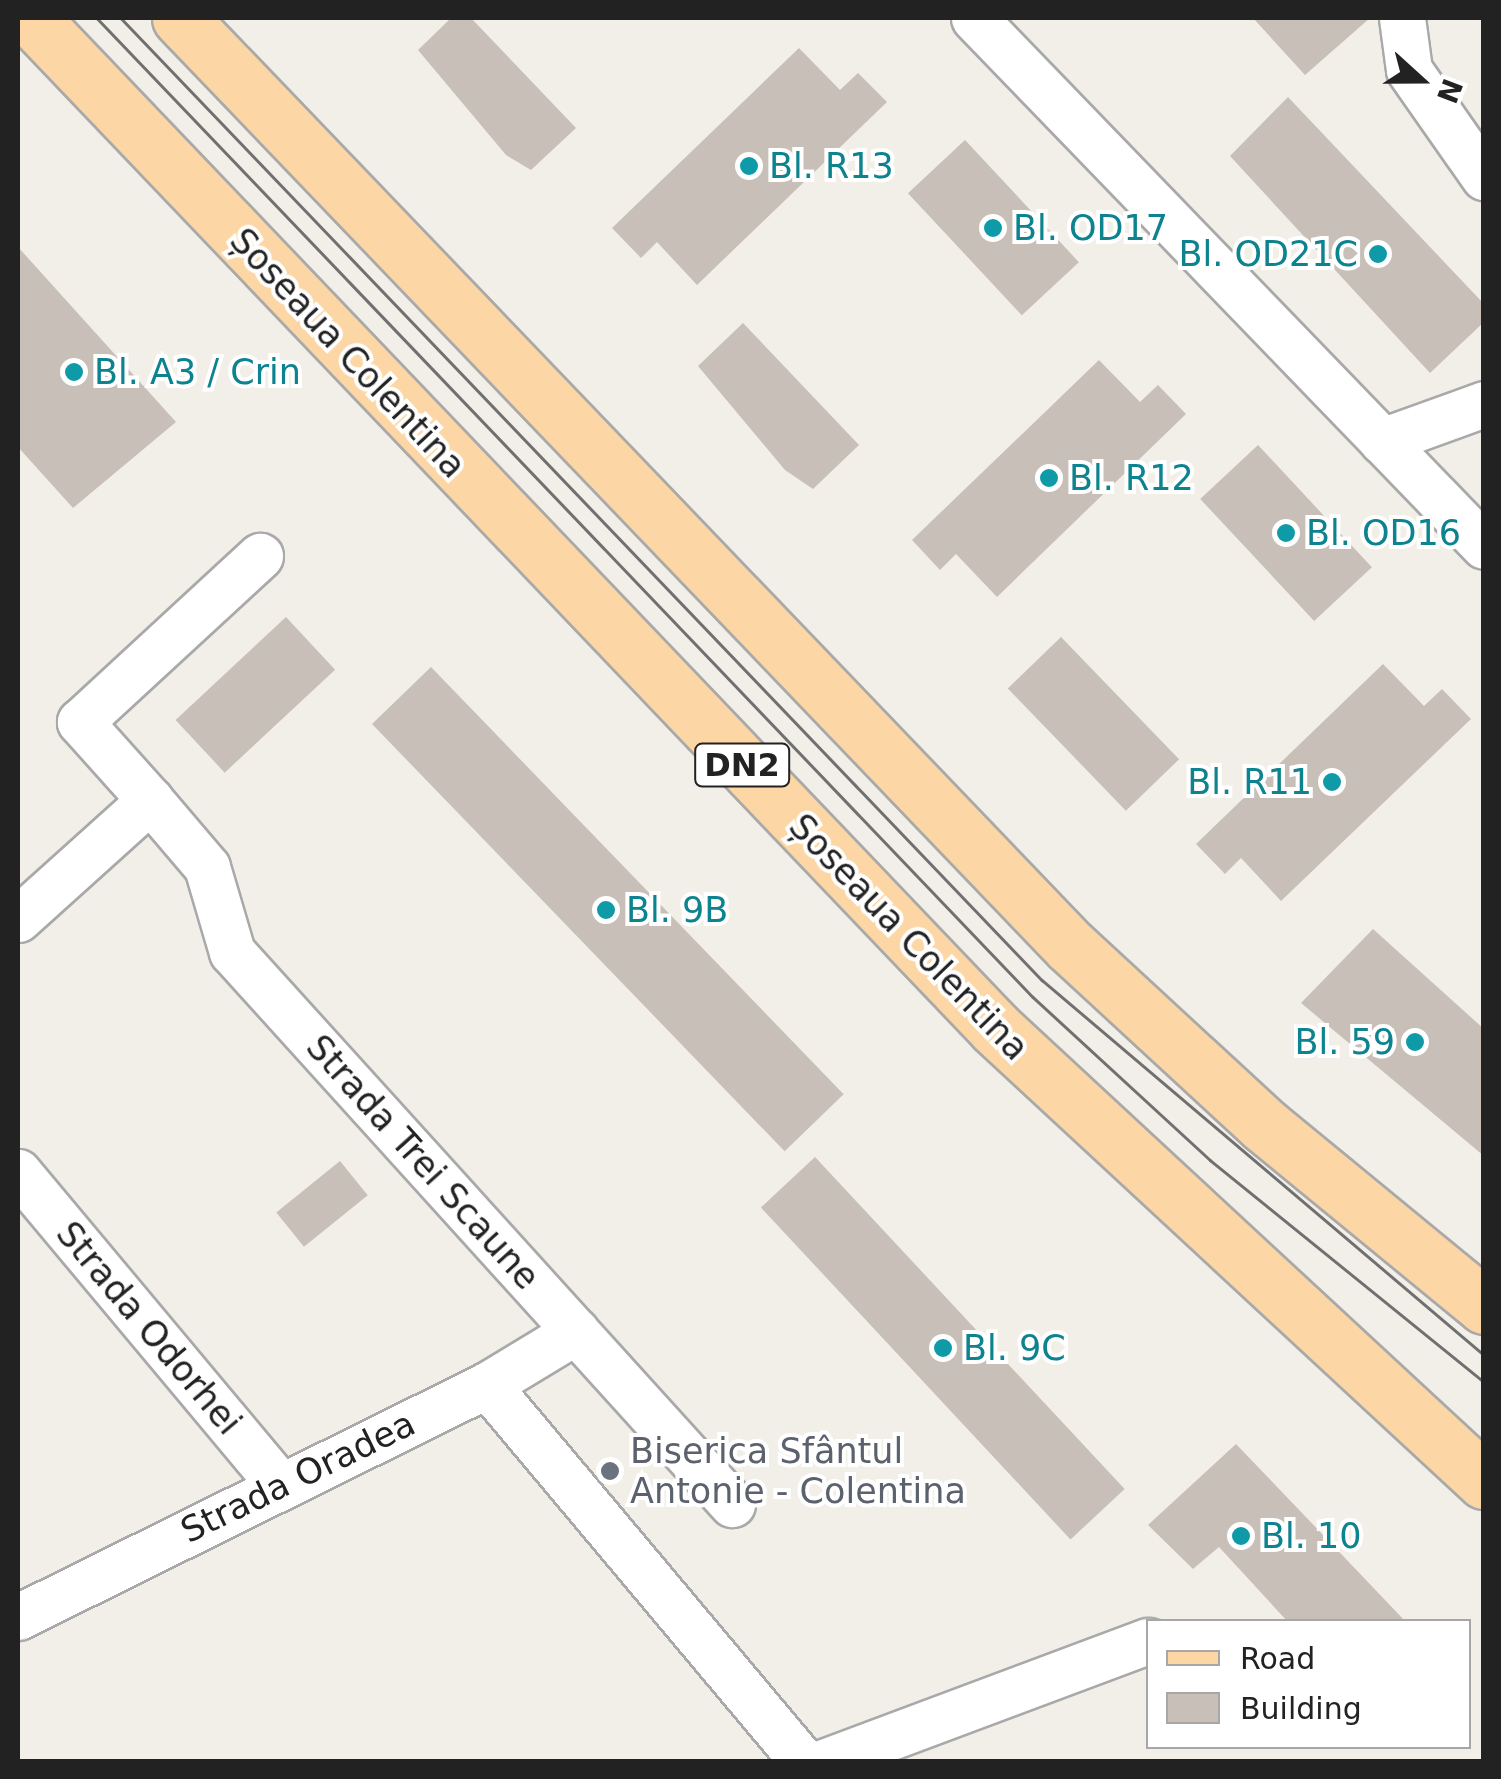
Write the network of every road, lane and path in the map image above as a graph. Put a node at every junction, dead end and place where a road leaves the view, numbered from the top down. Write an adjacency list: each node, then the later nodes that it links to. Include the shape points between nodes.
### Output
1 (32, 18): 16 (main road, Șoseaua Colentina / DN2, via 995,1028)
2 (180, 18): 13 (main road, via 1070,946 1264,1125)
3 (974, 18): 7 (street)
4 (1402, 18): 5 (street, via 1409,70)
5 (1484, 177)
6 (1484, 404): 7 (street)
7 (1382, 441): 8 (street)
8 (1484, 546)
9 (260, 556): 10 (street, via 80,722)
10 (150, 800): 11 (street); 14 (street, Strada Trei Scaune, via 207,867 232,952)
11 (18, 919)
12 (18, 1172): 17 (street, Strada Odorhei)
13 (1484, 1306)
14 (576, 1331): 15 (street, Strada Oradea); 18 (street, Strada Trei Scaune)
15 (487, 1385): 17 (street, Strada Oradea); 22 (street)
16 (1484, 1480)
17 (280, 1485): 19 (street, Strada Oradea)
18 (732, 1504)
19 (18, 1617)
20 (1146, 1643): 21 (street)
21 (914, 1746): 23 (street)
22 (803, 1762)
23 (824, 1762)

